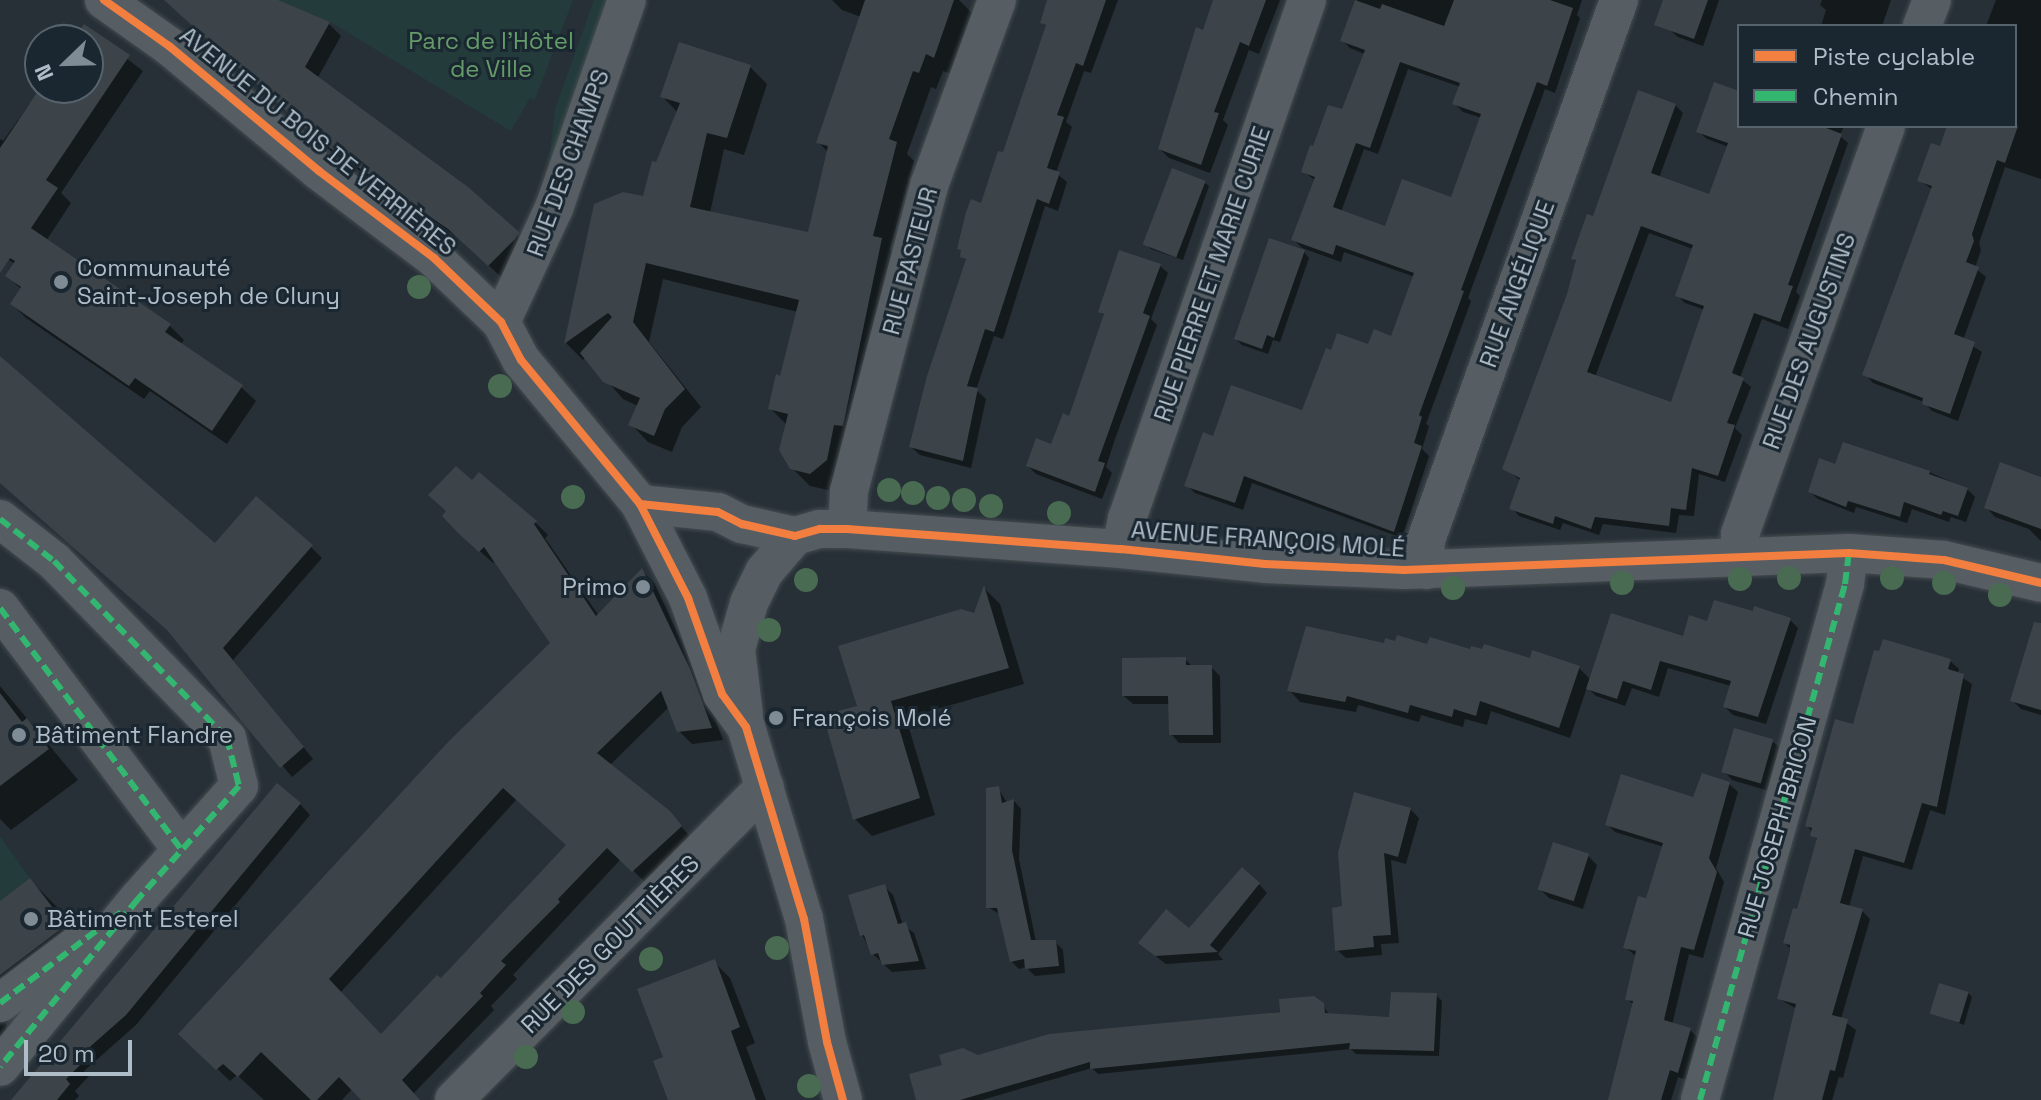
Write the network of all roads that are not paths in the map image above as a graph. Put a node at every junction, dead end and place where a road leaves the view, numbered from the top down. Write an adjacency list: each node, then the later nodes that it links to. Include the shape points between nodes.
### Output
1 (627, 0): 9 (street, RUE DES CHAMPS, via 554,208)
2 (997, 0): 14 (street, RUE PASTEUR, via 930,183 849,491)
3 (1307, 0): 16 (street, RUE PIERRE ET MARIE CURIE)
4 (1619, 0): 20 (street, RUE ANGÉLIQUE, via 1425,543)
5 (1932, 0): 7 (street)
6 (118, 4): 9 (street, AVENUE DU BOIS DE VERRIÈRES, via 319,171 434,258)
7 (1923, 24)
8 (1885, 128): 19 (street, RUE DES AUGUSTINS, via 1740,534)
9 (501, 322): 10 (street, AVENUE DU BOIS DE VERRIÈRES, via 529,370)
10 (640, 504): 11 (street, AVENUE FRANÇOIS MOLÉ); 17 (street, AVENUE DU BOIS DE VERRIÈRES)
11 (695, 509): 13 (street, AVENUE FRANÇOIS MOLÉ, via 718,512); 17 (street, via 669,535)
12 (0, 519): 27 (street, via 54,561 227,738 239,786)
13 (742, 524): 15 (street, AVENUE FRANÇOIS MOLÉ); 22 (street, via 754,544)
14 (847, 529): 15 (street, AVENUE FRANÇOIS MOLÉ); 16 (street, AVENUE FRANÇOIS MOLÉ)
15 (795, 536): 22 (street, AVENUE DU BOIS DE VERRIÈRES)
16 (1121, 549): 20 (street, AVENUE FRANÇOIS MOLÉ, via 1265,564)
17 (664, 553): 23 (street, AVENUE DU BOIS DE VERRIÈRES)
18 (1849, 553): 19 (street, AVENUE FRANÇOIS MOLÉ); 21 (street, AVENUE FRANÇOIS MOLÉ, via 1944,560); 33 (street, RUE JOSEPH BRICON, via 1845,584)
19 (1741, 558): 20 (street, AVENUE FRANÇOIS MOLÉ)
20 (1427, 570)
21 (2041, 583)
22 (755, 589): 23 (street, via 712,607); 25 (street, AVENUE DU BOIS DE VERRIÈRES, via 736,649)
23 (688, 598): 25 (street, AVENUE DU BOIS DE VERRIÈRES, via 722,694)
24 (0, 608): 27 (street)
25 (744, 722): 26 (street, AVENUE DU BOIS DE VERRIÈRES)
26 (765, 787): 31 (street, RUE DES GOUTTIÈRES); 32 (street, AVENUE DU BOIS DE VERRIÈRES, via 804,919)
27 (181, 849): 28 (street)
28 (138, 899): 29 (street); 30 (street)
29 (0, 1003)
30 (0, 1067)
31 (454, 1100)
32 (843, 1100)
33 (1700, 1100)

